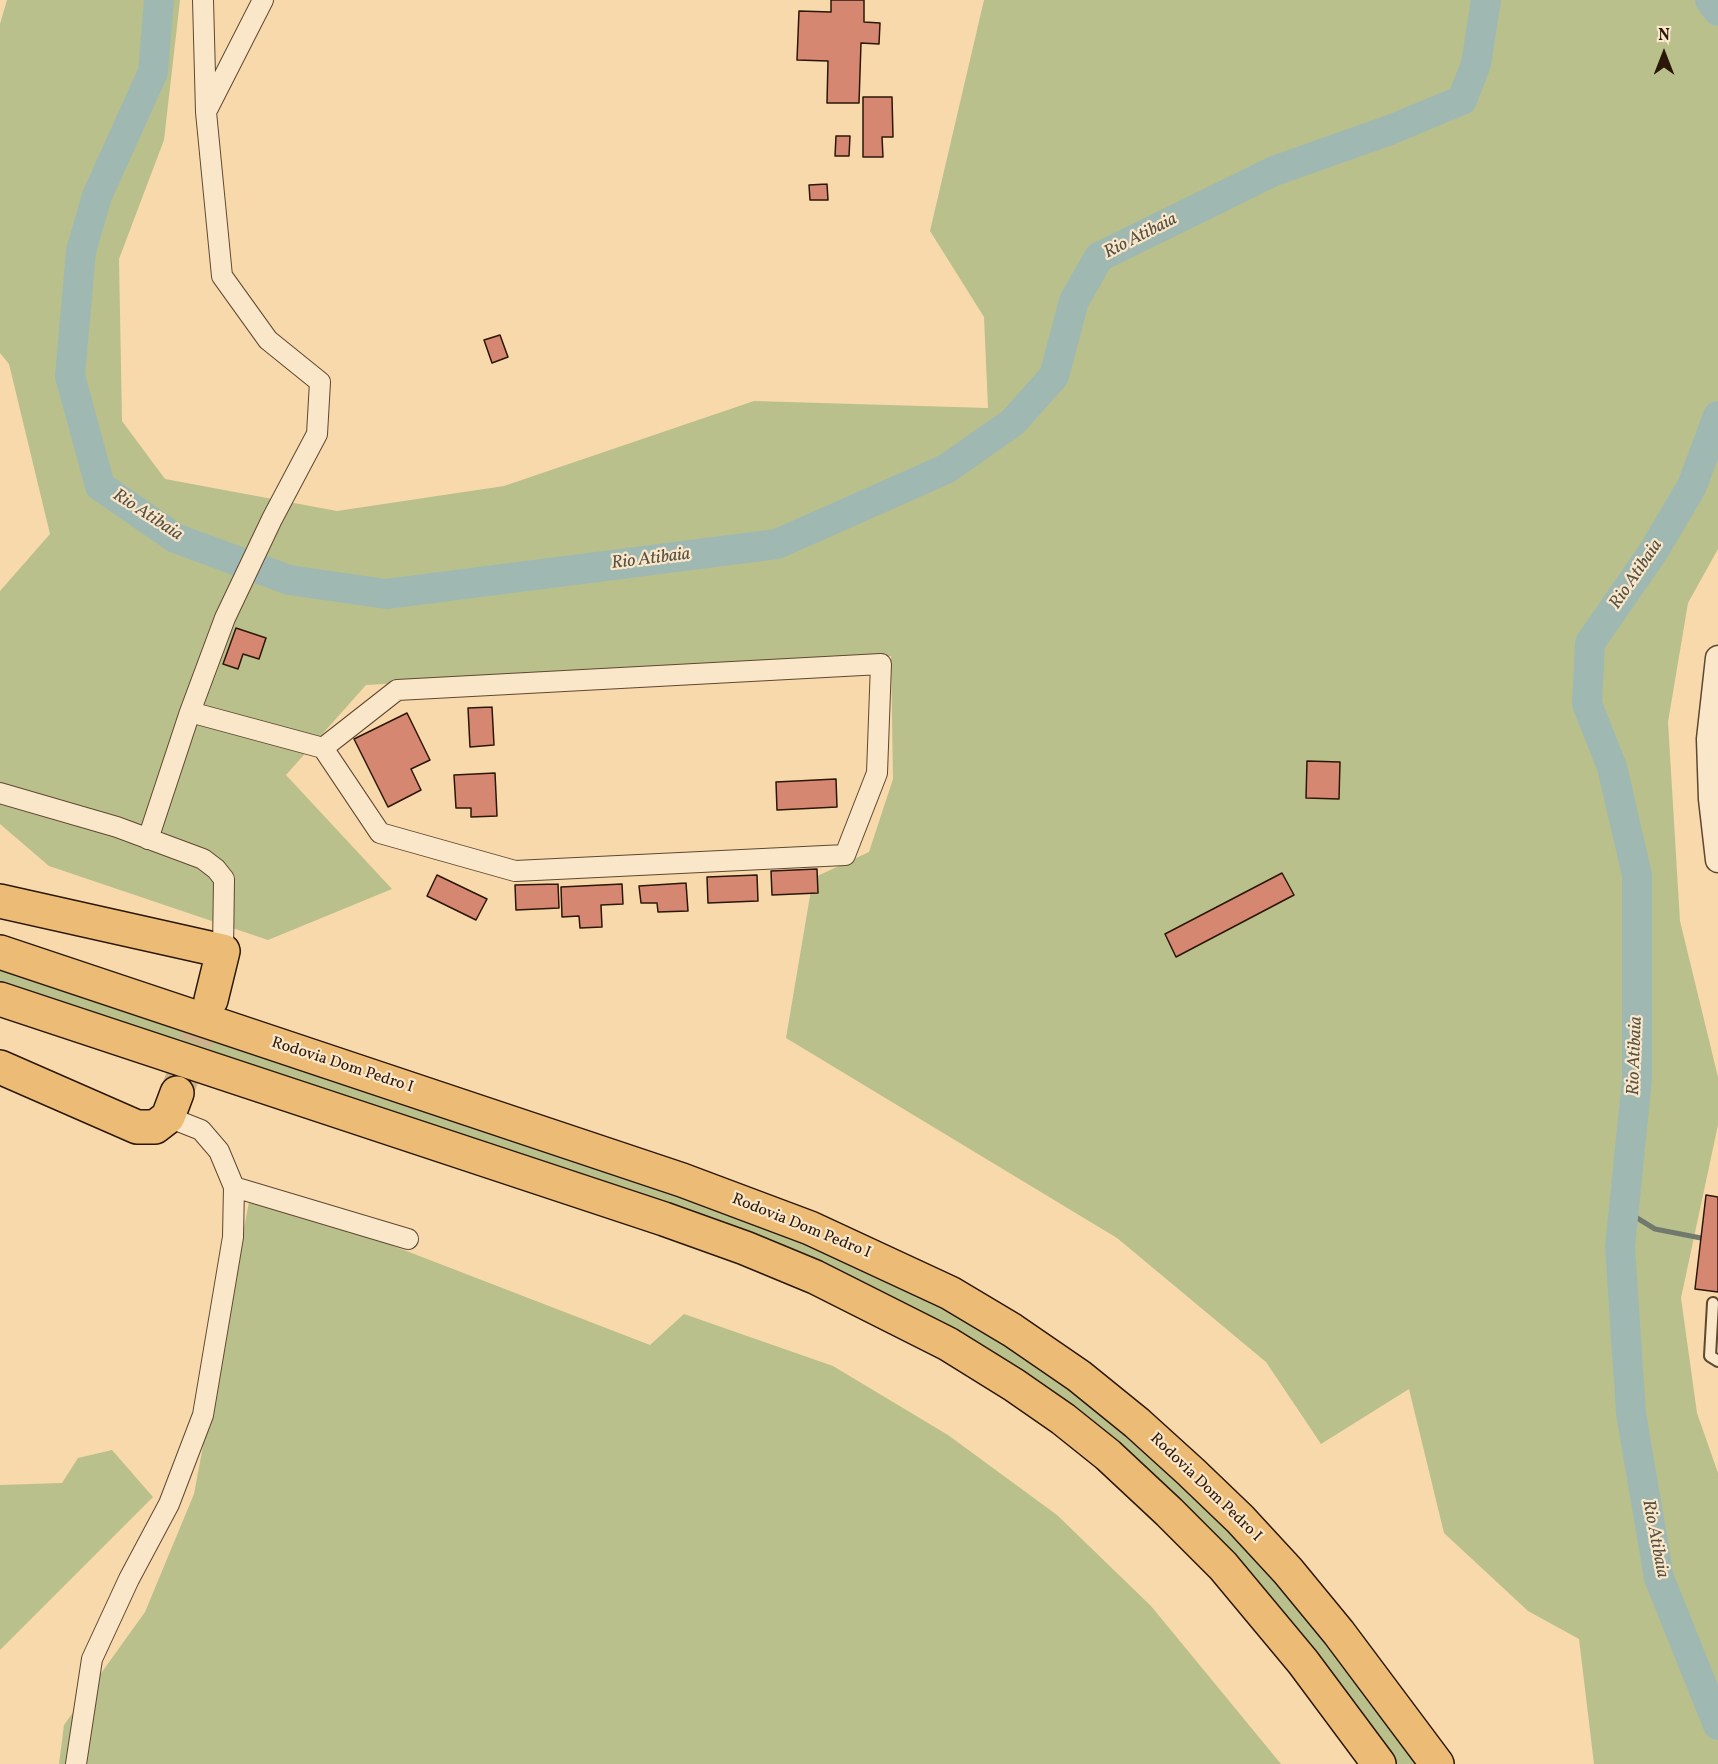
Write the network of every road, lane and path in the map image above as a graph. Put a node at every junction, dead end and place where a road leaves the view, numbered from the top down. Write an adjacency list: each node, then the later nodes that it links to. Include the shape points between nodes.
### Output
1 (203, 0): 3 (street)
2 (263, 0): 3 (street)
3 (206, 112): 5 (street, via 222,276 268,340 320,382 317,434 225,618)
4 (1718, 658): 9 (street, via 1709,739)
5 (190, 712): 6 (street); 8 (street)
6 (323, 748): 6 (street, via 380,833 515,871 845,855 877,773 881,664 397,690)
7 (0, 793): 8 (street)
8 (148, 839): 11 (street, via 203,859 224,879)
9 (1718, 860)
10 (0, 901): 11 (highway)
11 (223, 951): 14 (highway)
12 (0, 952): 23 (highway, Rodovia Dom Pedro I, via 682,1180 810,1228 950,1293 1079,1376 1207,1488 1288,1571)
13 (0, 999): 22 (highway, via 664,1219 815,1277 948,1344 1063,1419 1169,1512 1223,1566 1303,1662)
14 (211, 1000)
15 (0, 1067): 16 (highway, via 137,1127 155,1127)
16 (172, 1105): 17 (street, via 219,1151)
17 (234, 1187): 18 (street); 21 (street, via 233,1237 203,1415 169,1504 92,1659)
18 (408, 1239)
19 (1713, 1303): 20 (lane, via 1710,1356)
20 (1718, 1361)
21 (76, 1764)
22 (1379, 1764)
23 (1437, 1764)

